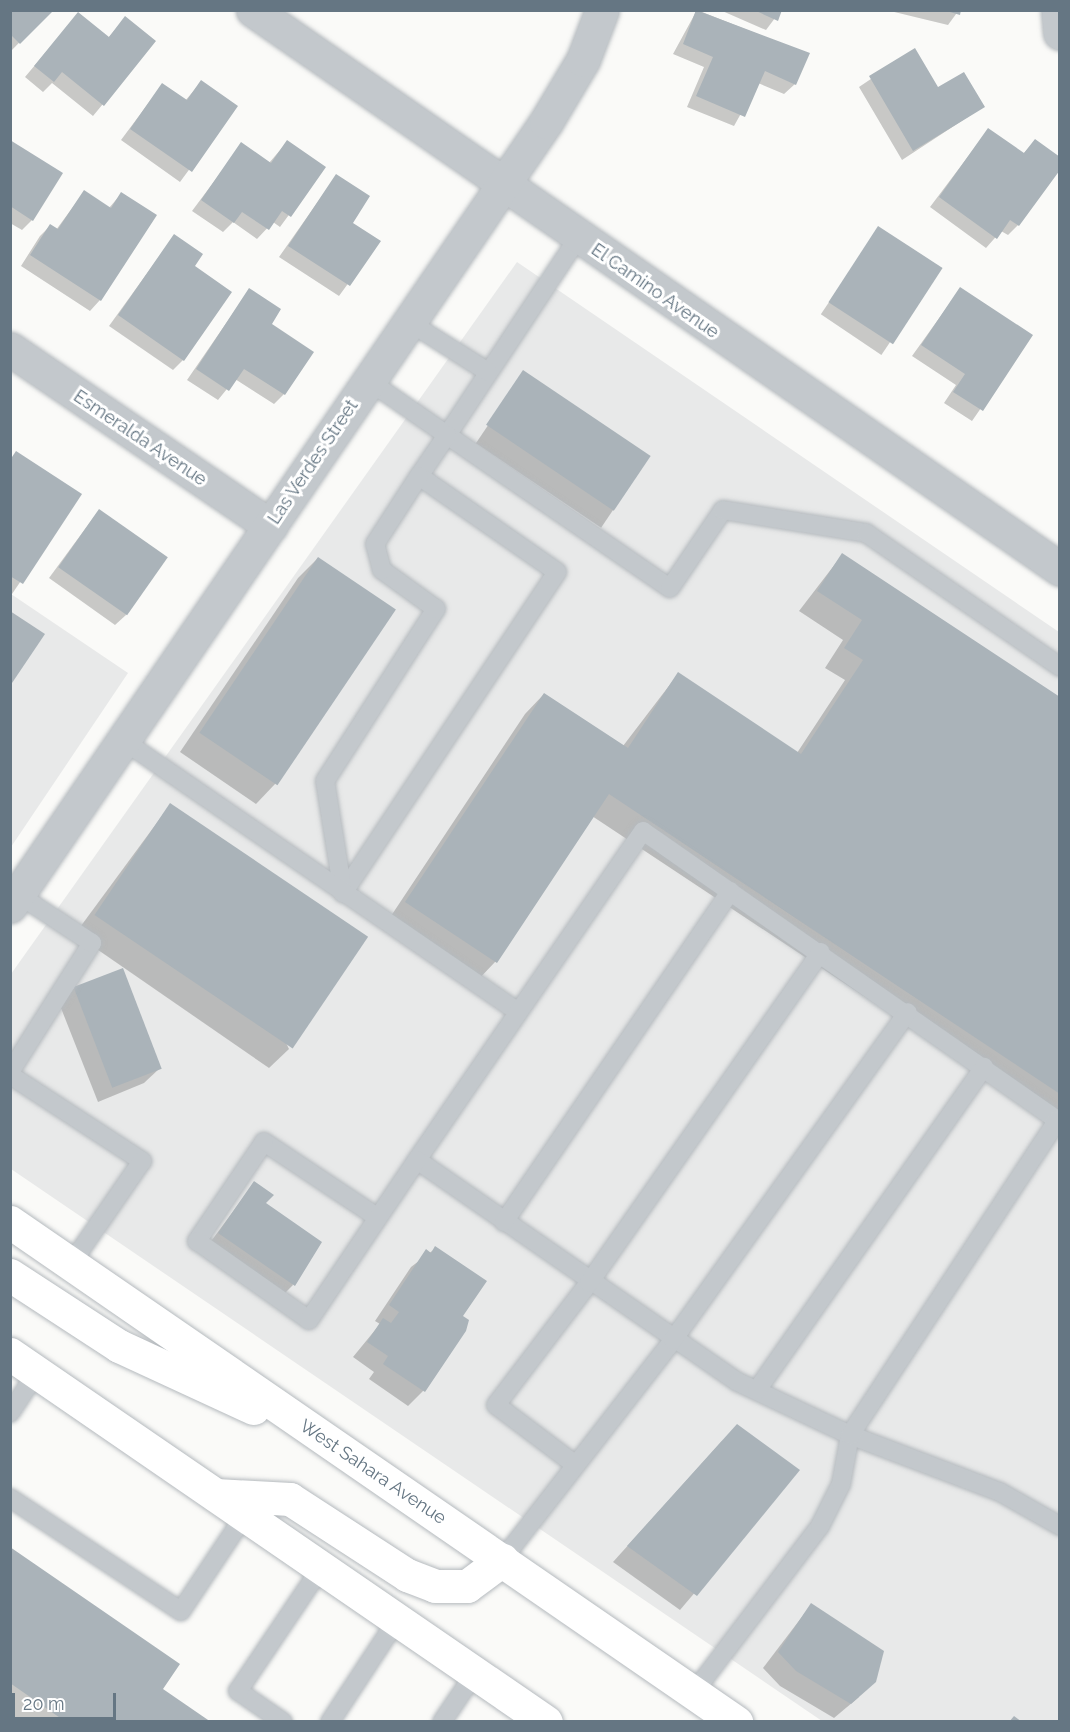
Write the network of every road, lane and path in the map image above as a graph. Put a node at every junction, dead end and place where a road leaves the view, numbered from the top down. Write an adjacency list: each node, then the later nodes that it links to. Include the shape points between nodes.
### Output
1 (253, 10): 5 (street, El Camino Avenue)
2 (602, 10): 5 (street, Las Verdes Street, via 583,60)
3 (1058, 10): 4 (street)
4 (1059, 33)
5 (503, 185): 6 (street, El Camino Avenue); 7 (street, Las Verdes Street)
6 (578, 238): 9 (lane); 14 (street, El Camino Avenue)
7 (409, 322): 9 (lane); 10 (street, Las Verdes Street)
8 (10, 349): 13 (street, Esmeralda Avenue)
9 (488, 372): 11 (lane)
10 (369, 381): 11 (lane); 13 (street, Las Verdes Street)
11 (447, 435): 12 (lane); 15 (lane, via 670,588 723,510 866,533)
12 (419, 476): 18 (lane, via 375,544 382,570 436,609 325,781); 18 (lane, via 557,572)
13 (270, 526): 16 (street, Las Verdes Street)
14 (1059, 569)
15 (1059, 667)
16 (124, 741): 18 (lane); 19 (street, Las Verdes Street)
17 (731, 891): 20 (lane); 21 (lane, via 644,831); 29 (lane)
18 (343, 893): 21 (lane)
19 (15, 901): 24 (lane, via 92,944)
20 (821, 952): 22 (lane); 32 (lane)
21 (516, 1010): 26 (lane)
22 (909, 1012): 23 (lane); 33 (lane)
23 (984, 1068): 25 (lane); 35 (lane)
24 (10, 1073): 30 (lane, via 142,1161)
25 (1059, 1121): 37 (lane)
26 (417, 1160): 27 (lane); 29 (lane)
27 (377, 1217): 27 (lane, via 309,1320 197,1241 264,1142)
28 (10, 1222): 30 (main road, West Sahara Avenue)
29 (504, 1222): 32 (lane)
30 (71, 1264): 38 (main road, West Sahara Avenue)
31 (10, 1275): 38 (main road, via 119,1346)
32 (589, 1283): 33 (lane); 39 (lane, via 496,1405)
33 (673, 1340): 35 (lane); 39 (lane)
34 (24, 1363): 36 (lane); 40 (main road)
35 (757, 1390): 37 (lane)
36 (10, 1413)
37 (850, 1435): 43 (lane, via 1000,1492); 48 (lane, via 842,1484 820,1526)
38 (334, 1445): 44 (main road, West Sahara Avenue)
39 (573, 1462): 44 (lane)
40 (214, 1494): 42 (main road); 44 (main road, via 290,1499 424,1584 467,1586)
41 (10, 1498): 42 (lane, via 181,1611)
42 (245, 1515): 45 (main road)
43 (1059, 1526)
44 (502, 1560): 48 (main road, West Sahara Avenue)
45 (321, 1568): 46 (main road); 49 (lane, via 238,1691)
46 (397, 1620): 47 (main road); 50 (lane)
47 (475, 1673): 51 (lane); 52 (main road)
48 (694, 1692): 53 (main road, West Sahara Avenue)
49 (283, 1722)
50 (330, 1722)
51 (442, 1722)
52 (546, 1722)
53 (736, 1722)

